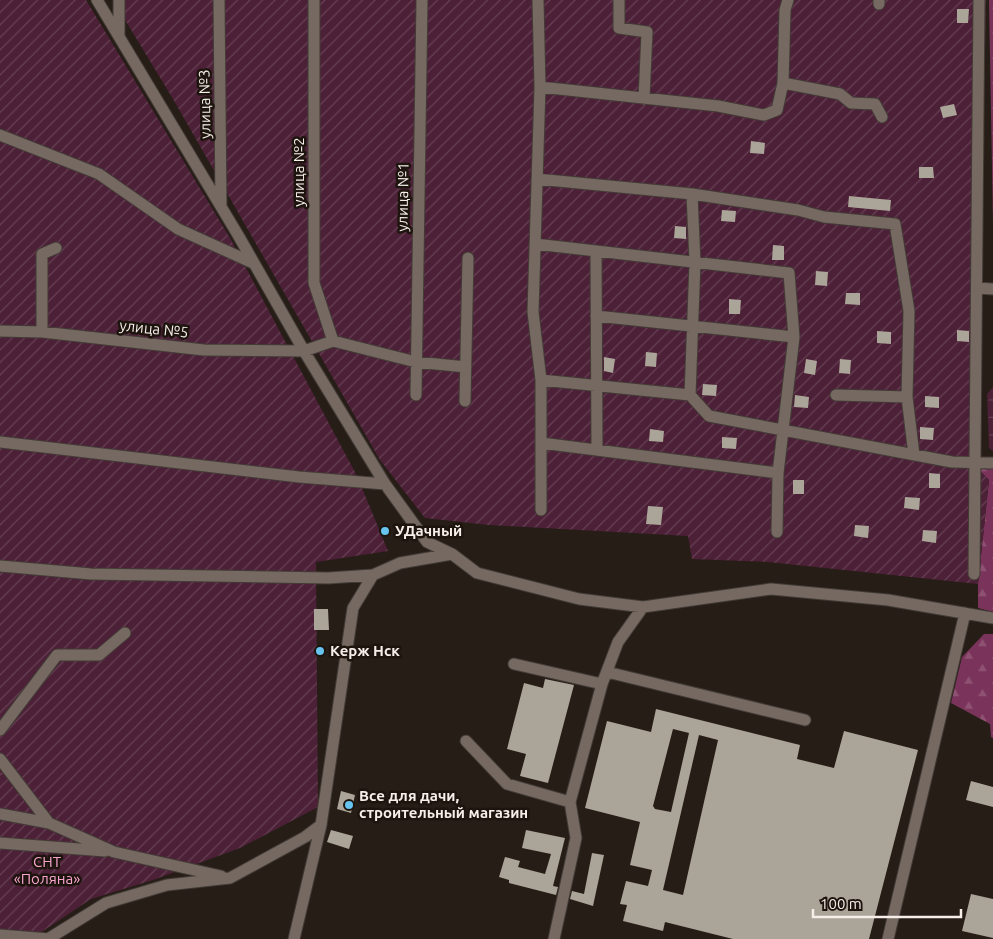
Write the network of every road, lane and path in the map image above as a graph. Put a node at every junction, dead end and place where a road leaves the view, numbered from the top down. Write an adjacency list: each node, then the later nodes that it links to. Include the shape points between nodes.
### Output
1 (97, 0): 10 (street)
2 (119, 0): 10 (street)
3 (218, 0): 18 (street, улица №3)
4 (314, 0): 32 (street, улица №2, via 314,283)
5 (422, 0): 34 (street, улица №1)
6 (538, 0): 12 (street)
7 (619, 0): 13 (street, via 619,28 647,32)
8 (788, 0): 11 (street)
9 (979, 0): 25 (street)
10 (120, 37): 18 (street)
11 (783, 83): 13 (street, via 777,110 764,116 718,106); 14 (street, via 840,94 851,103 875,104)
12 (540, 87): 13 (street); 16 (street)
13 (644, 99)
14 (882, 117)
15 (0, 135): 24 (street, via 99,174 178,229)
16 (537, 179): 17 (street); 19 (street)
17 (692, 194): 23 (street); 41 (street, via 824,217 895,224 909,311)
18 (221, 207): 24 (street)
19 (535, 244): 21 (street); 36 (street, via 533,312)
20 (56, 248): 30 (street, via 42,254)
21 (596, 251): 23 (street); 27 (street)
22 (468, 258): 35 (street)
23 (695, 262): 28 (street); 31 (street, via 789,273)
24 (253, 263): 33 (street)
25 (977, 288): 26 (street); 48 (street)
26 (993, 290)
27 (596, 316): 28 (street); 37 (street)
28 (692, 325): 31 (street); 39 (street)
29 (0, 331): 30 (street, улица №5)
30 (42, 332): 33 (street, улица №5, via 204,350)
31 (794, 337): 43 (street)
32 (333, 341): 33 (street, улица №5); 34 (street)
33 (304, 351): 51 (street)
34 (416, 362): 35 (street); 38 (street, улица №1)
35 (466, 368): 42 (street)
36 (541, 380): 37 (street); 45 (street)
37 (597, 386): 39 (street); 46 (street)
38 (416, 395)
39 (690, 395): 43 (street, via 708,416)
40 (836, 395): 41 (street)
41 (907, 397): 47 (street)
42 (465, 401)
43 (785, 430): 47 (street); 50 (street)
44 (0, 442): 51 (street)
45 (541, 443): 46 (street); 52 (street)
46 (598, 450): 50 (street)
47 (914, 455): 48 (street)
48 (976, 463): 49 (street); 56 (street)
49 (993, 463)
50 (778, 473): 53 (street)
51 (386, 484): 54 (street, via 427,542)
52 (542, 510)
53 (777, 532)
54 (452, 554): 57 (street, via 400,563); 58 (street, via 477,572 579,598)
55 (0, 566): 57 (street, via 91,574 328,578)
56 (974, 574)
57 (373, 575): 72 (street, via 353,608)
58 (643, 607): 59 (street, via 771,589 888,600); 63 (street, via 618,642)
59 (965, 613): 60 (street); 80 (street)
60 (993, 618)
61 (124, 633): 66 (street, via 99,655 56,655)
62 (514, 664): 64 (street)
63 (607, 672): 64 (street); 65 (street)
64 (602, 684): 69 (street)
65 (805, 720)
66 (0, 730)
67 (466, 741): 69 (street, via 507,784)
68 (0, 759): 71 (street)
69 (570, 802): 79 (street, via 576,838)
70 (0, 814): 71 (street)
71 (49, 823): 74 (street)
72 (321, 825): 75 (street); 78 (street)
73 (0, 843): 74 (street)
74 (114, 852): 75 (street)
75 (230, 878): 77 (street, via 167,885 106,904)
76 (0, 935): 77 (street)
77 (48, 939)
78 (294, 939)
79 (554, 939)
80 (888, 939)

